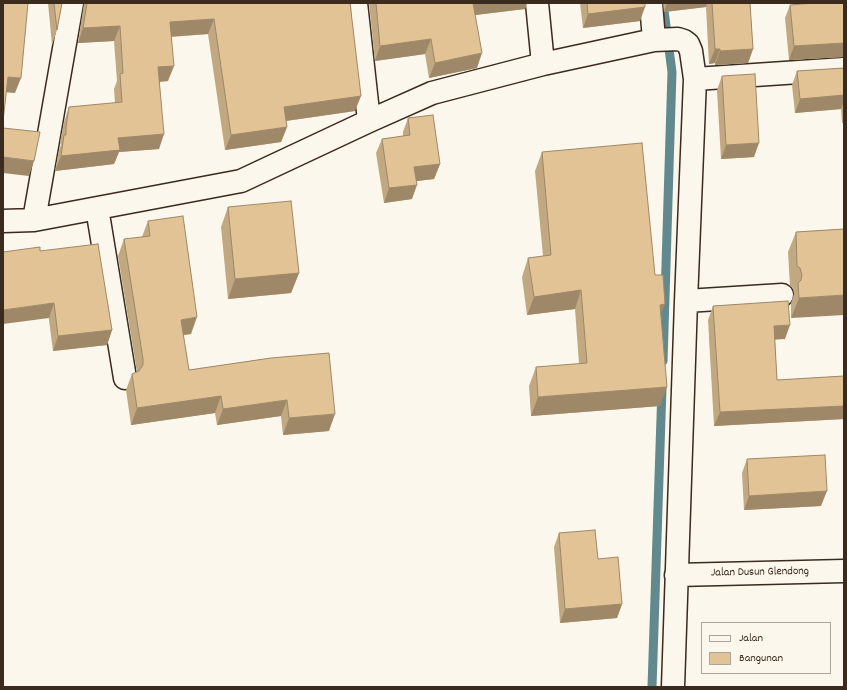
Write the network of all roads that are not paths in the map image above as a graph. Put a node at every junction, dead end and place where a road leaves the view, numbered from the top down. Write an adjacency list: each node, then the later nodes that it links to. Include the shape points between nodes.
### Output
1 (72, 3): 11 (street)
2 (356, 3): 9 (street)
3 (537, 3): 6 (street)
4 (651, 3): 5 (street)
5 (663, 39): 6 (street); 8 (street, via 684,41 691,50)
6 (543, 64): 9 (street, via 432,93)
7 (844, 69): 8 (street)
8 (696, 79): 14 (street)
9 (369, 121): 10 (street, via 241,181)
10 (97, 208): 11 (street); 15 (street)
11 (34, 220): 12 (street)
12 (3, 221)
13 (782, 295): 14 (street)
14 (686, 301): 17 (street)
15 (125, 378)
16 (844, 571): 17 (street, Jalan Dusun Glendong)
17 (676, 574): 18 (street)
18 (673, 687)

